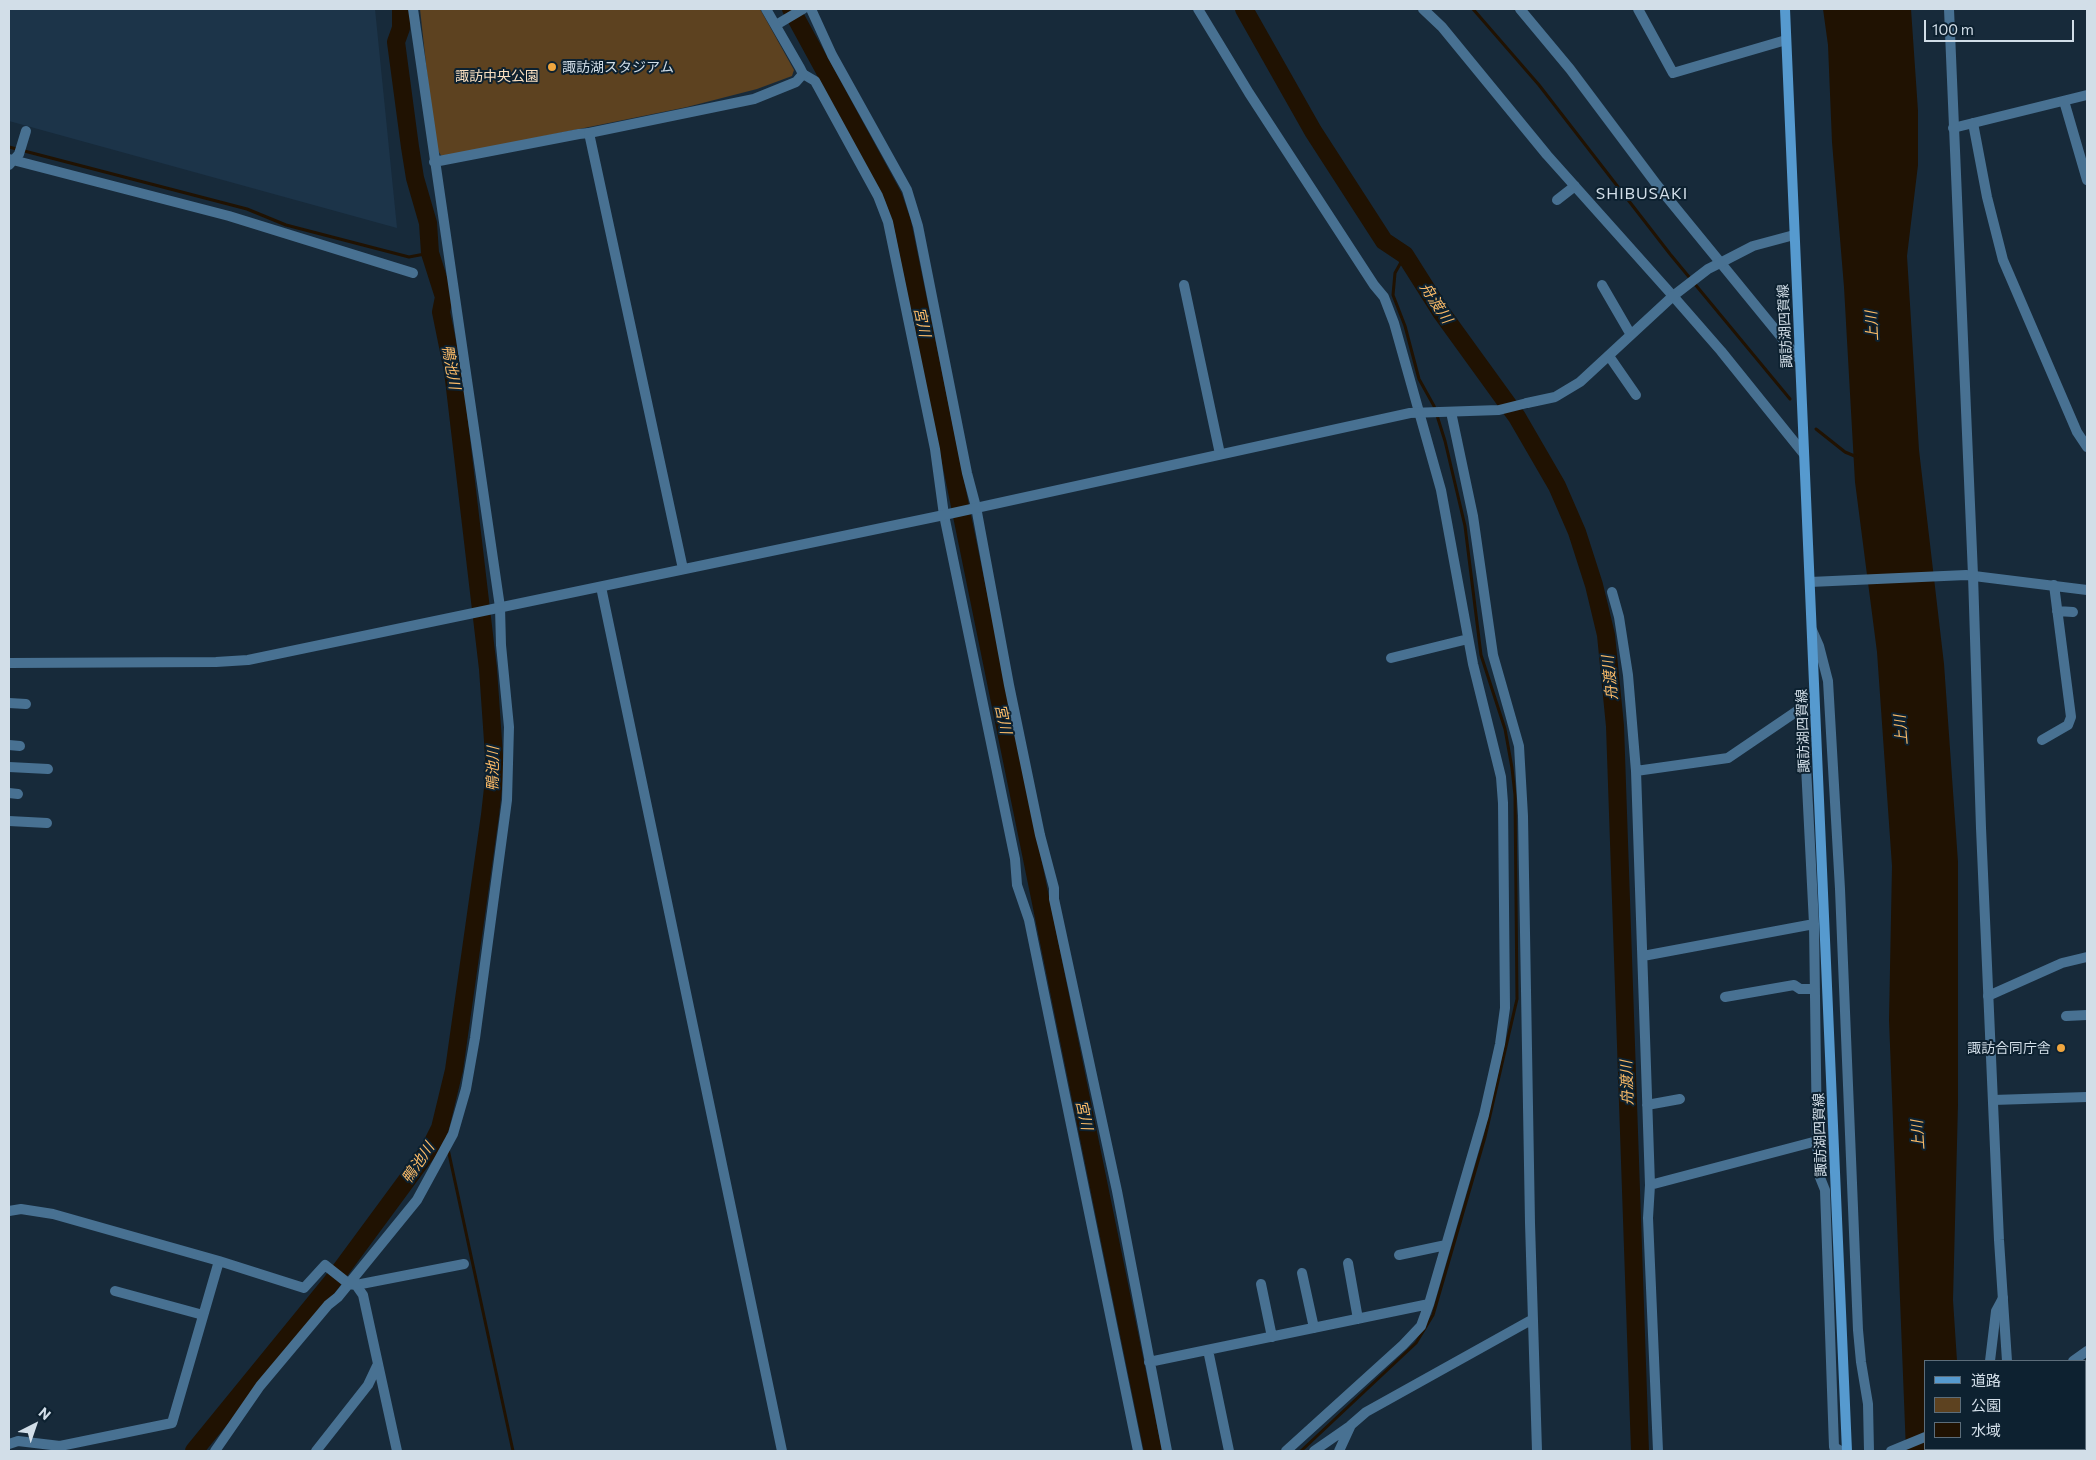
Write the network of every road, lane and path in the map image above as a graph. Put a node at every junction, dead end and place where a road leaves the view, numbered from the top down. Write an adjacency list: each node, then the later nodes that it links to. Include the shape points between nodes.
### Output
1 (413, 9): 21 (street)
2 (766, 9): 11 (street)
3 (803, 9): 11 (street)
4 (811, 9): 40 (street, via 832,55 907,190 918,226)
5 (1198, 9): 35 (street, via 1249,93 1384,297)
6 (1423, 9): 23 (street, via 1442,27)
7 (1520, 9): 26 (street, via 1570,68)
8 (1638, 9): 12 (street, via 1673,73)
9 (1785, 9): 12 (main road, 諏訪湖四賀線)
10 (1949, 9): 17 (street)
11 (779, 23): 13 (street)
12 (1786, 40): 25 (main road, 諏訪湖四賀線)
13 (803, 74): 19 (street, via 796,82 754,99); 41 (street, via 815,81 878,196 888,222)
14 (2087, 95): 15 (street)
15 (2064, 101): 16 (street); 22 (street)
16 (1973, 123): 17 (street); 37 (street, via 2003,260 2077,432)
17 (1953, 128): 43 (street)
18 (26, 131): 20 (street)
19 (590, 134): 21 (street); 42 (street)
20 (12, 160): 27 (street, via 228,216)
21 (434, 162): 49 (street)
22 (2087, 180)
23 (1575, 186): 24 (street); 30 (street)
24 (1557, 200)
25 (1794, 235): 26 (street, via 1753,246); 33 (main road, 諏訪湖四賀線)
26 (1720, 263): 30 (street); 33 (street)
27 (413, 273)
28 (1184, 285): 38 (street)
29 (1602, 285): 31 (street)
30 (1672, 296): 31 (street); 39 (street)
31 (1631, 335): 32 (street)
32 (1609, 356): 34 (street); 36 (street, via 1580,382 1555,397 1499,410)
33 (1800, 360): 39 (main road, 諏訪湖四賀線)
34 (1636, 395)
35 (1420, 412): 36 (street); 38 (street); 53 (street, via 1450,529)
36 (1451, 412): 94 (street, via 1473,516 1493,654 1519,746)
37 (2087, 447)
38 (1220, 454): 40 (street)
39 (1804, 454): 44 (main road, 諏訪湖四賀線)
40 (974, 508): 41 (street); 102 (street)
41 (947, 514): 42 (street); 111 (street, via 1015,859 1017,885 1029,920)
42 (684, 569): 46 (street)
43 (1970, 575): 44 (street); 45 (street); 70 (street)
44 (1814, 582): 52 (main road, 諏訪湖四賀線)
45 (2054, 584): 47 (street); 50 (street)
46 (600, 587): 49 (street); 110 (street)
47 (2087, 590)
48 (1612, 592): 63 (street, via 1628,675)
49 (499, 608): 55 (street, via 248,660); 88 (street, via 510,745 507,800 466,1089 453,1134 438,1165 417,1200)
50 (2057, 611): 51 (street); 58 (street, via 2071,717 2068,726)
51 (2072, 612)
52 (1812, 630): 120 (main road, 諏訪湖四賀線); 121 (street, via 1824,660 1828,682 1858,1330 1868,1404)
53 (1468, 639): 54 (street); 81 (street, via 1501,777 1505,1008 1484,1115)
54 (1391, 658)
55 (9, 663)
56 (9, 703): 57 (street)
57 (26, 704)
58 (2042, 740)
59 (9, 745): 60 (street)
60 (20, 746)
61 (9, 767): 62 (street)
62 (48, 769)
63 (1636, 771): 66 (street, via 1728,758 1803,707); 67 (street)
64 (9, 821): 65 (street)
65 (47, 823)
66 (1814, 924): 67 (street); 69 (street)
67 (1643, 956): 77 (street)
68 (2087, 957): 70 (street, via 2062,963)
69 (1815, 989): 71 (street, via 1800,989 1794,985); 78 (street)
70 (1988, 996): 76 (street)
71 (1725, 997)
72 (2087, 1015): 73 (street)
73 (2066, 1016)
74 (2087, 1097): 76 (street)
75 (1680, 1099): 77 (street)
76 (1993, 1100): 90 (street)
77 (1647, 1105): 79 (street)
78 (1816, 1141): 79 (street); 119 (street, via 1819,1175 1825,1190 1834,1447)
79 (1650, 1185): 118 (street, via 1648,1218)
80 (9, 1211): 83 (street, via 21,1209 54,1214)
81 (1446, 1245): 82 (street); 91 (street)
82 (1399, 1255)
83 (219, 1261): 88 (street, via 304,1288 325,1264); 92 (street)
84 (1348, 1263): 93 (street)
85 (464, 1264): 88 (street)
86 (1302, 1273): 95 (street)
87 (1261, 1284): 96 (street)
88 (353, 1285): 103 (street, via 363,1295); 107 (street, via 328,1305 260,1386)
89 (115, 1291): 92 (street)
90 (2003, 1298): 99 (street, via 1996,1311); 100 (street)
91 (1429, 1304): 93 (street); 114 (street, via 1421,1326 1403,1345)
92 (203, 1315): 106 (street, via 172,1424 60,1446 18,1441)
93 (1358, 1319): 95 (street)
94 (1533, 1319): 104 (street, via 1384,1401); 117 (street)
95 (1314, 1328): 96 (street)
96 (1272, 1337): 97 (street)
97 (1208, 1350): 102 (street); 113 (street)
98 (2087, 1351): 101 (street)
99 (1990, 1360)
100 (2007, 1360)
101 (2074, 1360)
102 (1149, 1362): 112 (street)
103 (377, 1366): 108 (street, via 368,1385); 109 (street)
104 (1351, 1425): 115 (street); 116 (street)
105 (1924, 1437): 122 (street)
106 (9, 1444)
107 (215, 1451)
108 (316, 1451)
109 (397, 1451)
110 (782, 1451)
111 (1138, 1451)
112 (1167, 1451)
113 (1230, 1451)
114 (1286, 1451)
115 (1314, 1451)
116 (1339, 1451)
117 (1536, 1451)
118 (1658, 1451)
119 (1841, 1451)
120 (1847, 1451)
121 (1868, 1451)
122 (1892, 1451)

